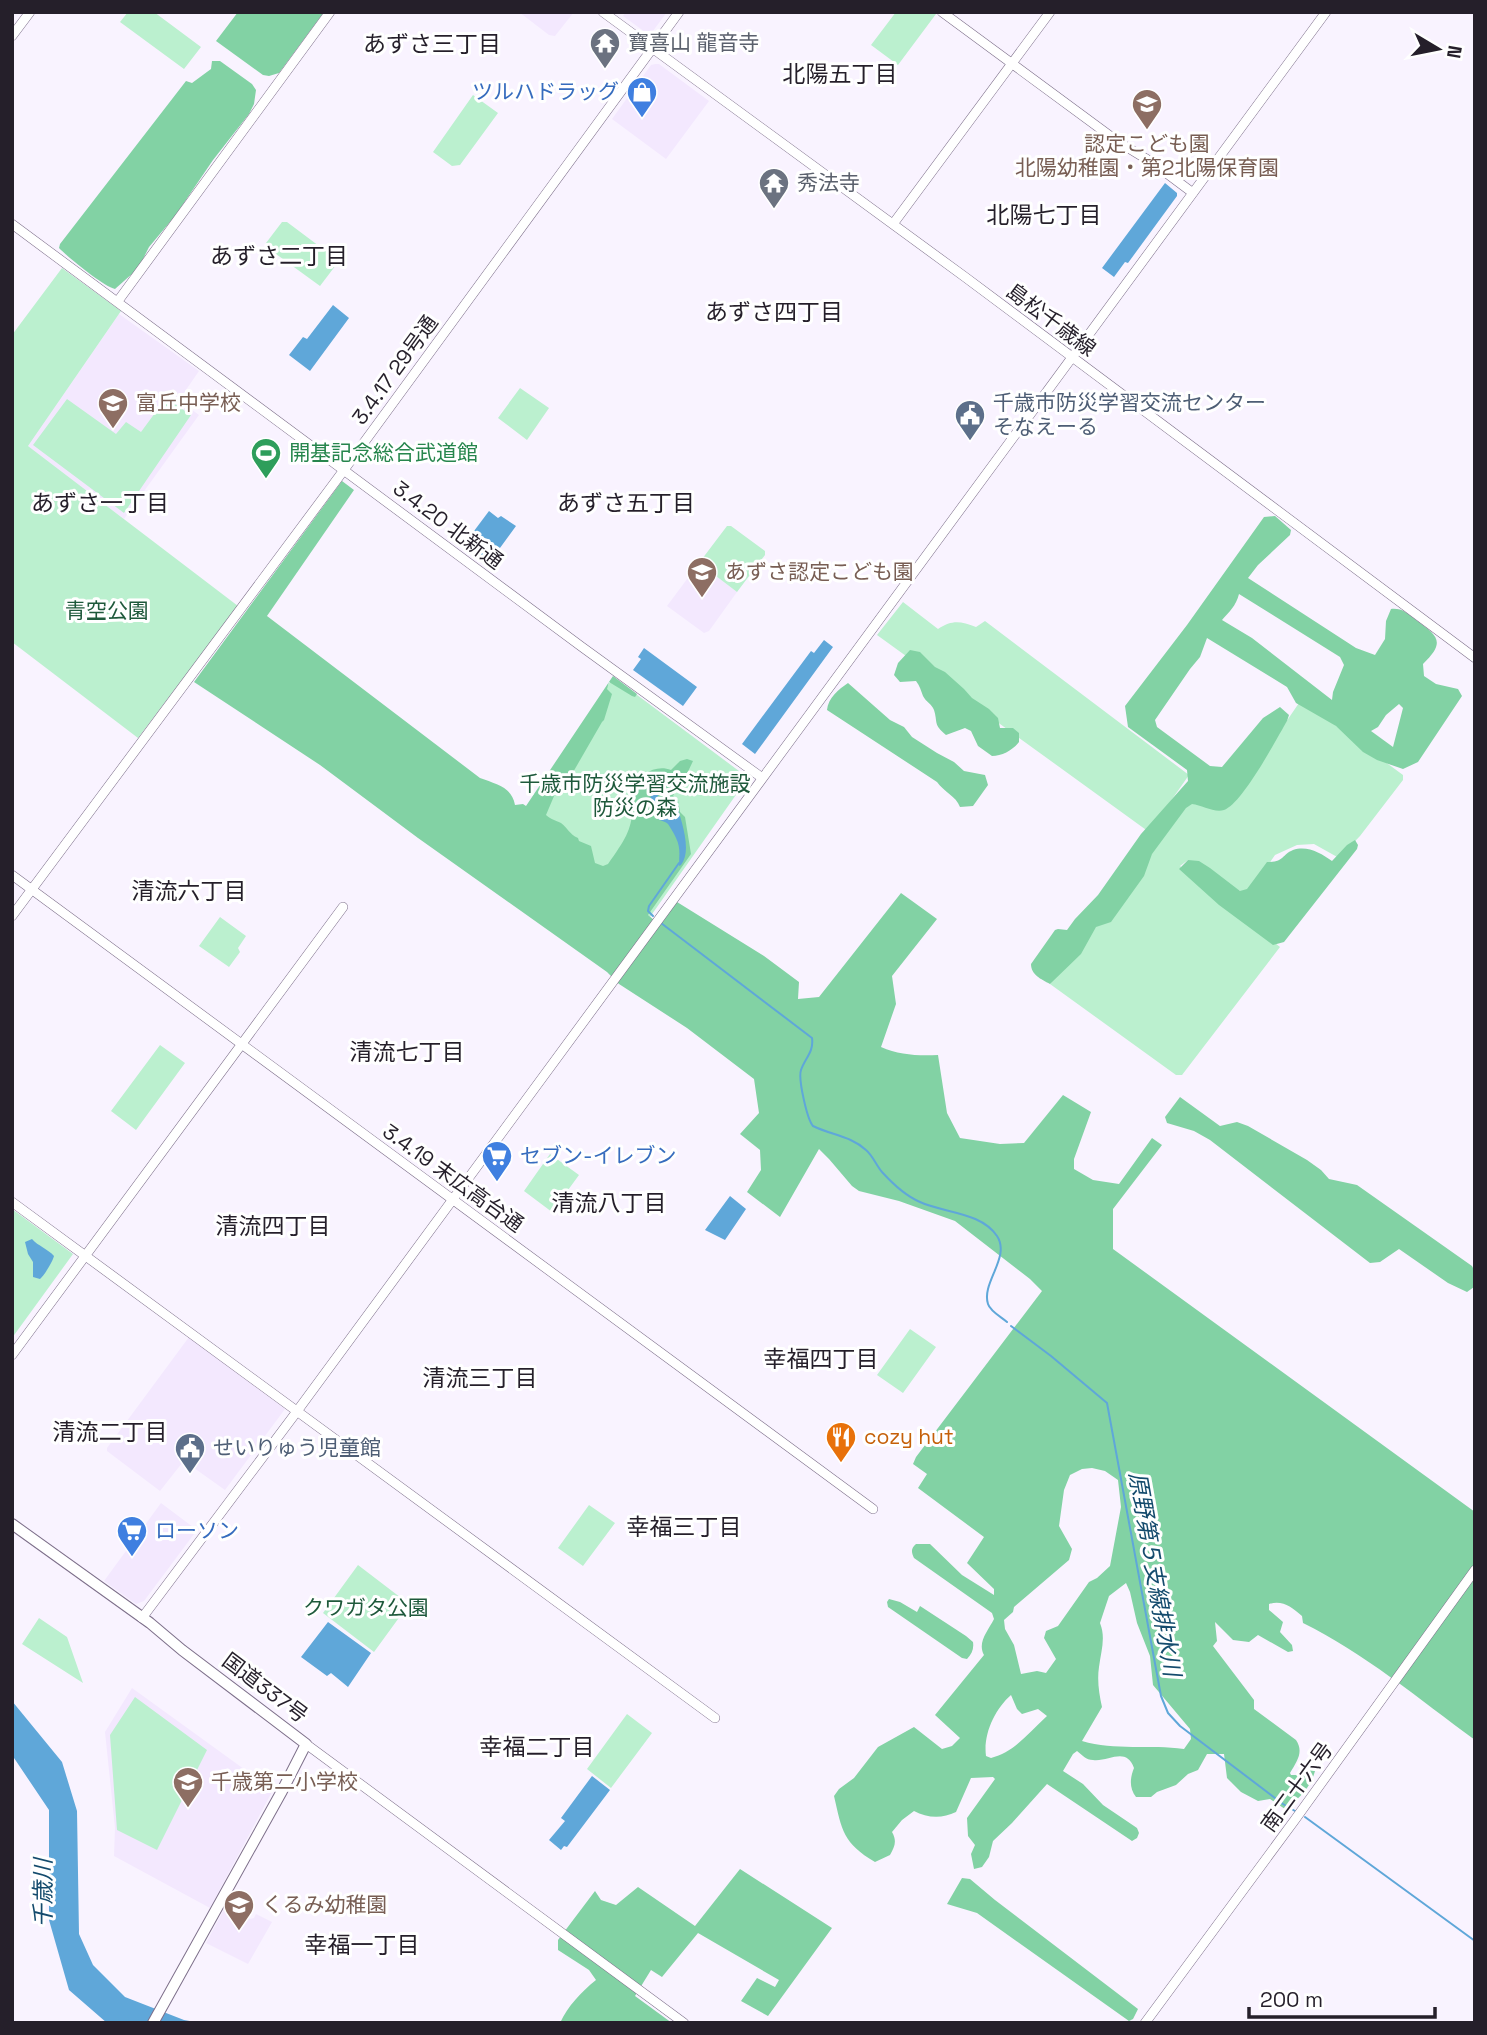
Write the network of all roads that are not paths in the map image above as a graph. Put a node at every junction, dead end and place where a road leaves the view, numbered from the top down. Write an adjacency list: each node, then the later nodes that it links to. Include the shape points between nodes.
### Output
1 (30, 12): 8 (street)
2 (330, 12): 14 (street)
3 (603, 12): 9 (street, 島松千歳線)
4 (679, 12): 9 (street, 3.4.17 29号通)
5 (942, 12): 10 (street)
6 (1050, 12): 10 (street)
7 (1326, 12): 11 (street)
8 (12, 36)
9 (652, 48): 13 (street, 島松千歳線); 16 (street, 3.4.17 29号通)
10 (1012, 64): 11 (street); 13 (street)
11 (1193, 192): 15 (street)
12 (12, 224): 14 (street, 3.4.20 北新通)
13 (893, 224): 15 (street, 島松千歳線)
14 (118, 302): 16 (street, 3.4.20 北新通)
15 (1071, 357): 17 (street, 島松千歳線); 18 (street)
16 (344, 469): 18 (street, 3.4.20 北新通); 20 (street, 3.4.17 29号通)
17 (1475, 658)
18 (761, 777): 24 (street)
19 (12, 875): 20 (street, 3.4.19 末広高台通)
20 (32, 889): 22 (street, 3.4.17 29号通); 23 (street, 3.4.19 末広高台通)
21 (343, 907): 23 (street)
22 (12, 916)
23 (243, 1043): 24 (street, 3.4.19 末広高台通); 26 (street)
24 (452, 1199): 28 (street); 29 (street, 3.4.19 末広高台通)
25 (12, 1202): 26 (street)
26 (85, 1256): 27 (street); 28 (street)
27 (12, 1354)
28 (296, 1412): 32 (street); 33 (street)
29 (873, 1509)
30 (12, 1524): 32 (highway, 国道337号)
31 (1475, 1570): 37 (street, 南二十六号)
32 (142, 1618): 34 (highway, 国道337号)
33 (715, 1718)
34 (306, 1744): 35 (highway, 国道337号); 36 (street)
35 (153, 2023)
36 (684, 2023)
37 (1145, 2023)

